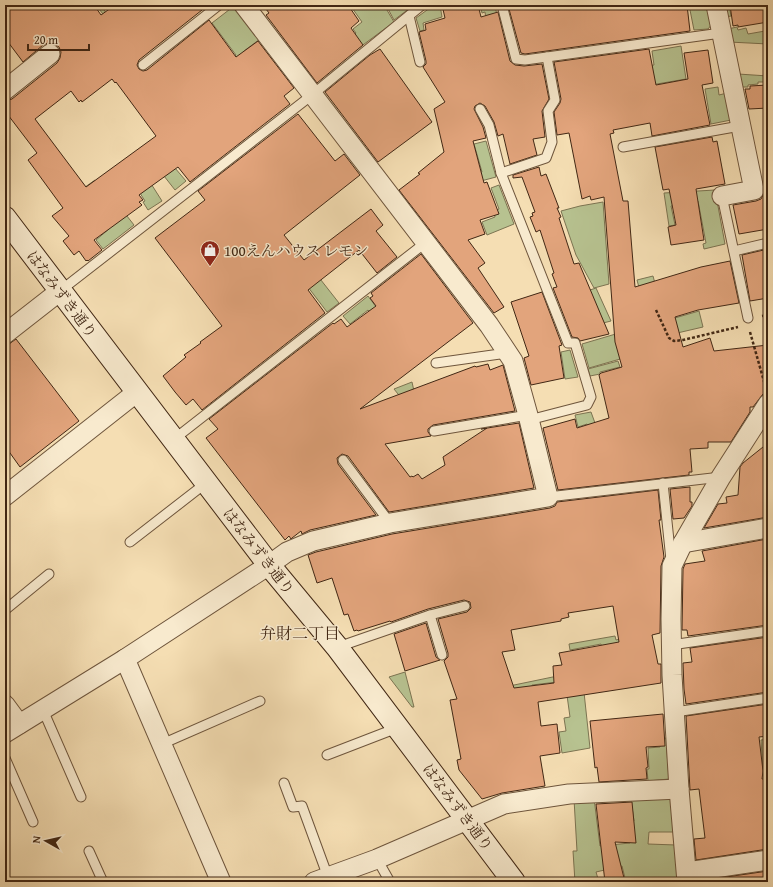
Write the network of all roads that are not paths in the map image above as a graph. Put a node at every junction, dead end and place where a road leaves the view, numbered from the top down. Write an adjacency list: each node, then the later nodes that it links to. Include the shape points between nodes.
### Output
1 (219, 5): 11 (lane)
2 (422, 5): 6 (lane)
3 (502, 5): 9 (lane, via 516,59)
4 (716, 5): 7 (street)
5 (251, 7): 13 (street)
6 (409, 16): 10 (lane); 13 (lane)
7 (721, 33): 9 (lane); 15 (street)
8 (50, 54): 12 (street)
9 (547, 57): 17 (lane, via 555,100 548,111 552,142 546,158)
10 (420, 62)
11 (143, 65)
12 (5, 90)
13 (312, 95): 20 (street); 23 (lane)
14 (480, 109): 17 (lane, via 489,125)
15 (740, 126): 16 (lane); 18 (street, via 754,190)
16 (623, 148)
17 (501, 173): 30 (lane, via 568,343 575,343 591,397 588,405)
18 (722, 196): 22 (lane)
19 (5, 218): 23 (street, はなみずき通り)
20 (425, 243): 26 (street, via 489,325); 32 (lane)
21 (768, 243): 22 (lane)
22 (734, 251): 24 (lane)
23 (60, 291): 25 (street); 28 (street, はなみずき通り)
24 (749, 323)
25 (5, 334)
26 (507, 353): 27 (lane); 30 (street, via 512,361)
27 (436, 363)
28 (137, 392): 32 (street, はなみずき通り); 37 (street)
29 (768, 404): 34 (street)
30 (528, 418): 31 (lane); 38 (street)
31 (434, 431)
32 (173, 440): 35 (street, はなみずき通り)
33 (343, 460): 39 (lane)
34 (721, 477): 36 (lane); 42 (street)
35 (207, 483): 41 (lane); 43 (street, はなみずき通り)
36 (664, 483): 38 (lane); 44 (lane)
37 (5, 496)
38 (548, 497): 39 (street)
39 (390, 523): 43 (street, via 313,540 287,552)
40 (768, 528): 42 (street)
41 (130, 542)
42 (683, 543): 44 (street)
43 (269, 565): 51 (street, はなみずき通り); 53 (street)
44 (672, 566): 50 (street)
45 (50, 574): 47 (lane)
46 (465, 606): 48 (lane)
47 (5, 610)
48 (430, 616): 51 (lane); 52 (lane)
49 (768, 631): 50 (lane)
50 (671, 645): 58 (street)
51 (337, 647): 60 (street, はなみずき通り)
52 (442, 655)
53 (125, 658): 57 (street); 61 (street)
54 (768, 698): 58 (lane)
55 (260, 701): 61 (lane)
56 (5, 705): 59 (street)
57 (43, 710): 59 (street); 66 (lane)
58 (675, 712): 65 (street)
59 (12, 728)
60 (397, 728): 62 (lane); 67 (street, はなみずき通り)
61 (162, 744): 75 (street)
62 (327, 755)
63 (5, 758): 68 (lane)
64 (284, 783): 73 (lane, via 293,807 302,806)
65 (679, 789): 67 (street, via 569,794 504,804); 72 (street)
66 (81, 797)
67 (468, 819): 70 (street); 77 (street, はなみずき通り)
68 (33, 822)
69 (89, 852): 74 (lane)
70 (377, 859): 73 (street); 76 (lane)
71 (768, 860): 72 (street)
72 (687, 877)
73 (321, 880)
74 (103, 882)
75 (221, 882)
76 (390, 882)
77 (514, 882)

